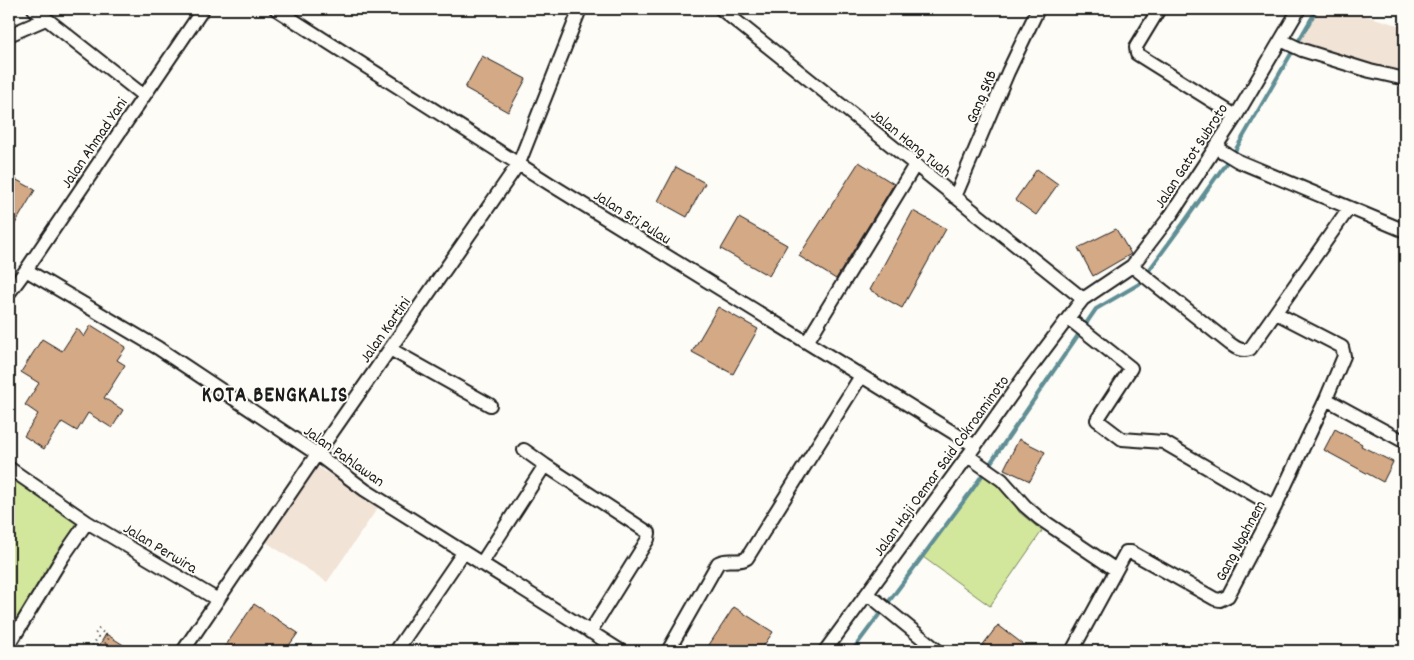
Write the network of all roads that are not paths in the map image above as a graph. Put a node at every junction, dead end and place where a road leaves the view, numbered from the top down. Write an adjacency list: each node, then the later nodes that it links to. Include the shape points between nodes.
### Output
1 (34, 9): 9 (street)
2 (203, 9): 13 (street, Jalan Ahmad Yani)
3 (276, 9): 16 (street, Jalan Sri Pulau)
4 (580, 9): 16 (street, Jalan Kartini)
5 (721, 9): 17 (street, Jalan Hang Tuah)
6 (1038, 9): 18 (street, Gang SKB)
7 (1159, 9): 14 (street, via 1136,47 1137,54)
8 (1299, 9): 11 (street, Jalan Gatot Subroto)
9 (46, 19): 10 (street); 13 (street)
10 (9, 35)
11 (1284, 41): 12 (street, via 1302,50); 14 (street, Jalan Gatot Subroto)
12 (1405, 79)
13 (144, 96): 21 (street, Jalan Ahmad Yani)
14 (1236, 116): 15 (street, Jalan Gatot Subroto)
15 (1217, 149): 19 (street); 22 (street, Jalan Gatot Subroto, via 1171,215)
16 (519, 163): 27 (street, Jalan Sri Pulau); 28 (street, Jalan Kartini)
17 (915, 165): 18 (street, Jalan Hang Tuah); 27 (street)
18 (955, 197): 24 (street, Jalan Hang Tuah)
19 (1349, 208): 20 (street); 25 (street)
20 (1405, 231)
21 (26, 270): 23 (street, Jalan Ahmad Yani); 34 (street, Jalan Pahlawan, via 158,348)
22 (1139, 271): 24 (street, Jalan Gatot Subroto); 25 (street, via 1239,349 1250,349)
23 (9, 293)
24 (1083, 299): 26 (street, Jalan Haji Oemar Said Cokroaminoto)
25 (1276, 313): 30 (street, Gang Ngahnem, via 1344,350)
26 (1071, 321): 35 (street, Jalan Haji Oemar Said Cokroaminoto, via 1026,374); 38 (street, via 1131,368 1098,420 1122,438 1163,442)
27 (806, 342): 29 (street, Jalan Sri Pulau)
28 (390, 349): 31 (street); 34 (street, Jalan Kartini)
29 (861, 376): 35 (street, Jalan Sri Pulau); 50 (street, via 747,558 718,563)
30 (1326, 400): 32 (street); 38 (street, Gang Ngahnem)
31 (490, 405)
32 (1405, 442)
33 (524, 450): 36 (street)
34 (317, 454): 40 (street, Jalan Pahlawan, via 365,490); 44 (street, Jalan Kartini)
35 (973, 454): 42 (street, Jalan Sri Pulau, via 1039,518); 43 (street, Jalan Haji Oemar Said Cokroaminoto)
36 (545, 465): 41 (street); 45 (street, via 649,533)
37 (9, 468): 39 (street, Jalan Perwira)
38 (1275, 507): 42 (street, Gang Ngahnem, via 1225,599 1215,599 1131,552 1123,554)
39 (87, 522): 44 (street, Jalan Perwira); 46 (street)
40 (463, 553): 41 (street, Jalan Pahlawan); 48 (street)
41 (481, 564): 45 (street, Jalan Pahlawan)
42 (1116, 570): 53 (street, Gang Ngahnem)
43 (871, 597): 51 (street, Jalan Haji Oemar Said Cokroaminoto); 52 (street)
44 (218, 600): 47 (street, Jalan Kartini)
45 (590, 632): 49 (street, Jalan Pahlawan)
46 (9, 645)
47 (183, 651)
48 (396, 651)
49 (620, 651)
50 (668, 651)
51 (825, 651)
52 (938, 651)
53 (1072, 651)

